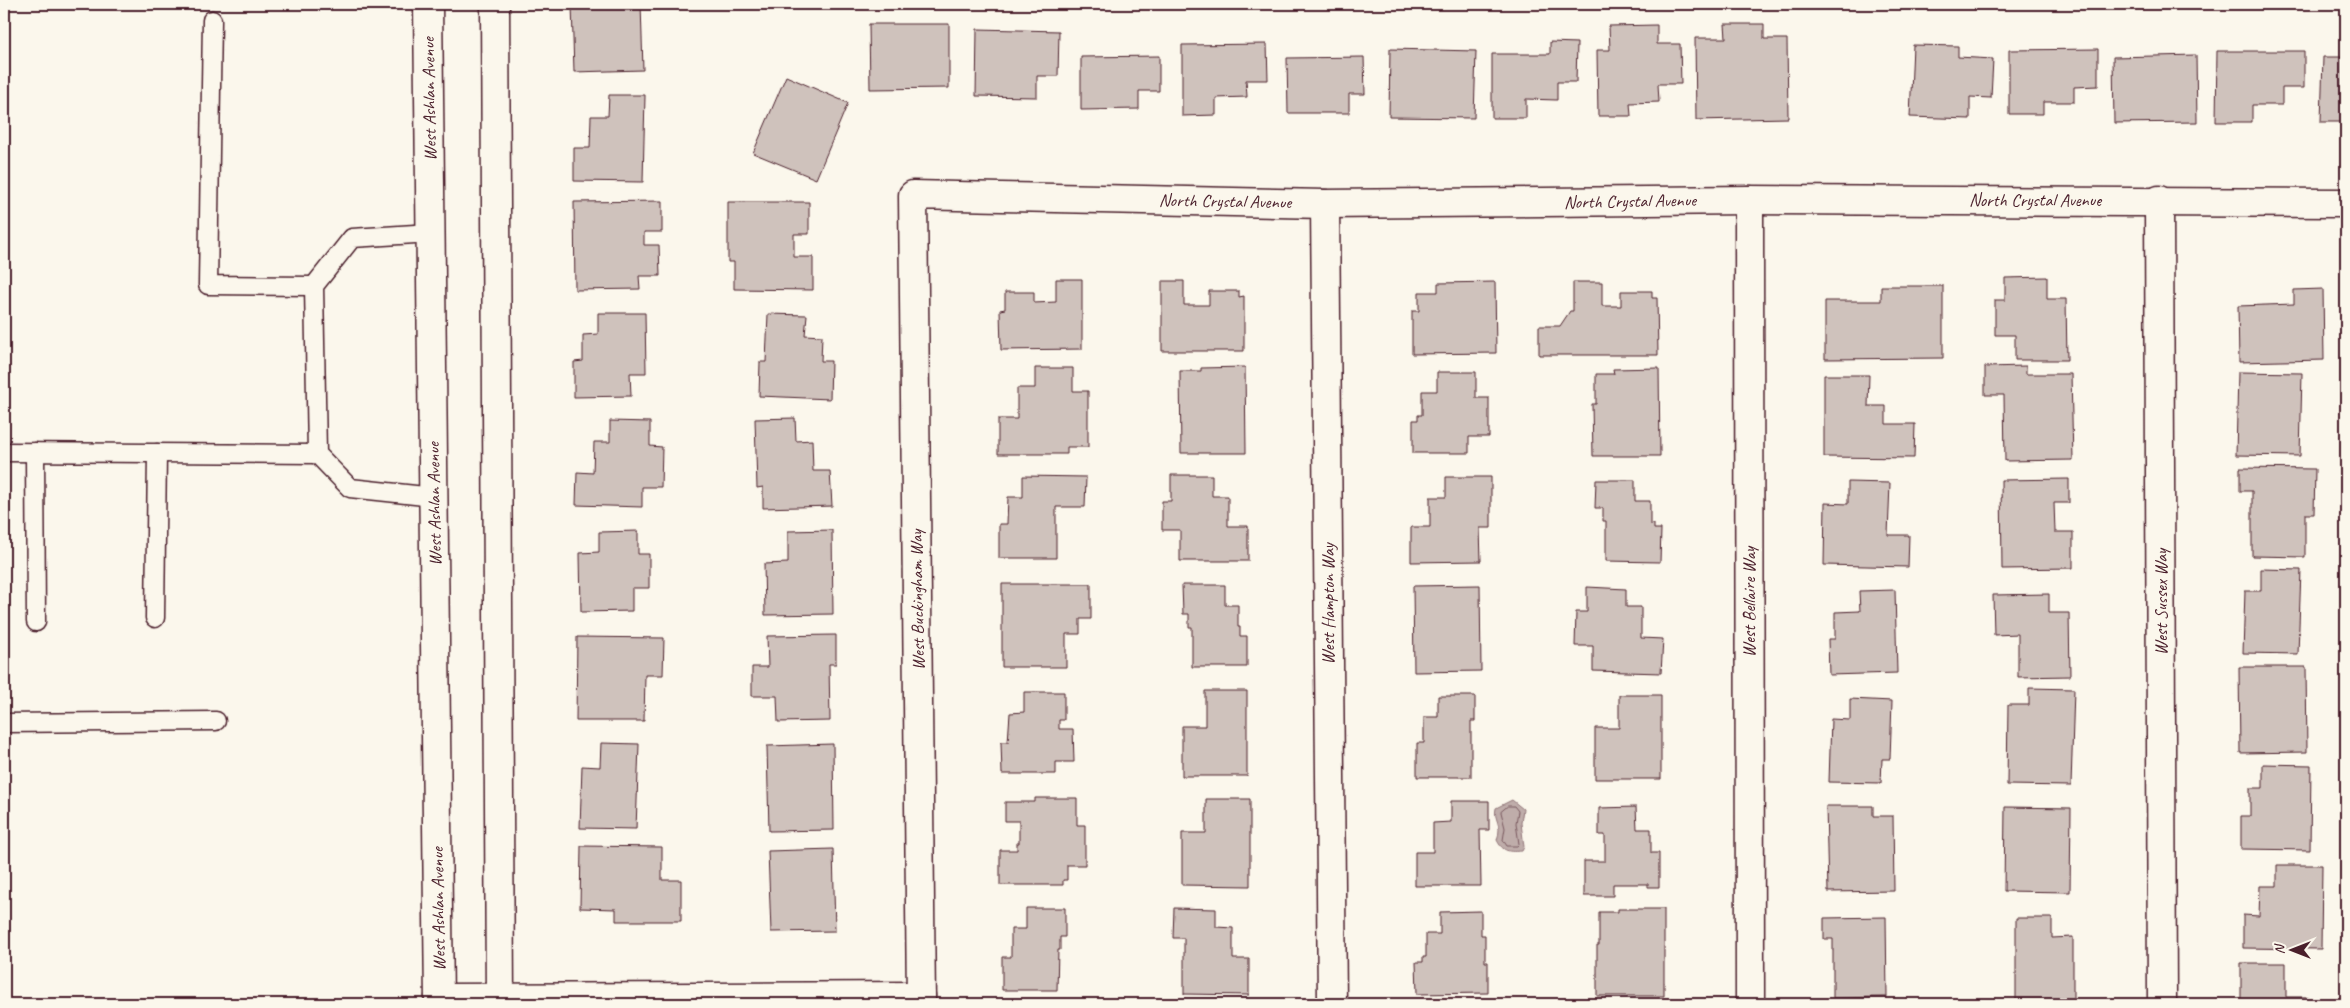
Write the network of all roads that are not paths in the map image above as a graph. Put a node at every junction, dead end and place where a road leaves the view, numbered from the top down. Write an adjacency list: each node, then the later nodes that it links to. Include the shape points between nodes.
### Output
1 (428, 4): 9 (street, West Ashlan Avenue)
2 (495, 4): 22 (street)
3 (212, 20): 10 (lane, via 208,285)
4 (913, 195): 8 (street, North Crystal Avenue); 20 (street, West Buckingham Way)
5 (1749, 200): 6 (street, North Crystal Avenue); 8 (street, North Crystal Avenue); 24 (street, West Bellaire Way)
6 (2160, 200): 7 (street, North Crystal Avenue); 25 (street, West Sussex Way)
7 (2346, 203)
8 (1325, 204): 23 (street, West Hampton Way)
9 (431, 233): 10 (lane, via 352,238); 15 (street, West Ashlan Avenue)
10 (314, 286): 14 (lane)
11 (4, 452): 12 (lane)
12 (35, 452): 13 (lane); 17 (lane)
13 (158, 453): 14 (lane); 16 (lane)
14 (317, 454): 15 (lane, via 350,488)
15 (434, 497): 21 (street, West Ashlan Avenue)
16 (155, 618)
17 (36, 622)
18 (216, 721): 19 (lane)
19 (4, 723)
20 (921, 1000): 22 (street)
21 (439, 1001): 22 (street)
22 (500, 1001)
23 (1332, 1004)
24 (1750, 1004)
25 (2162, 1004)

